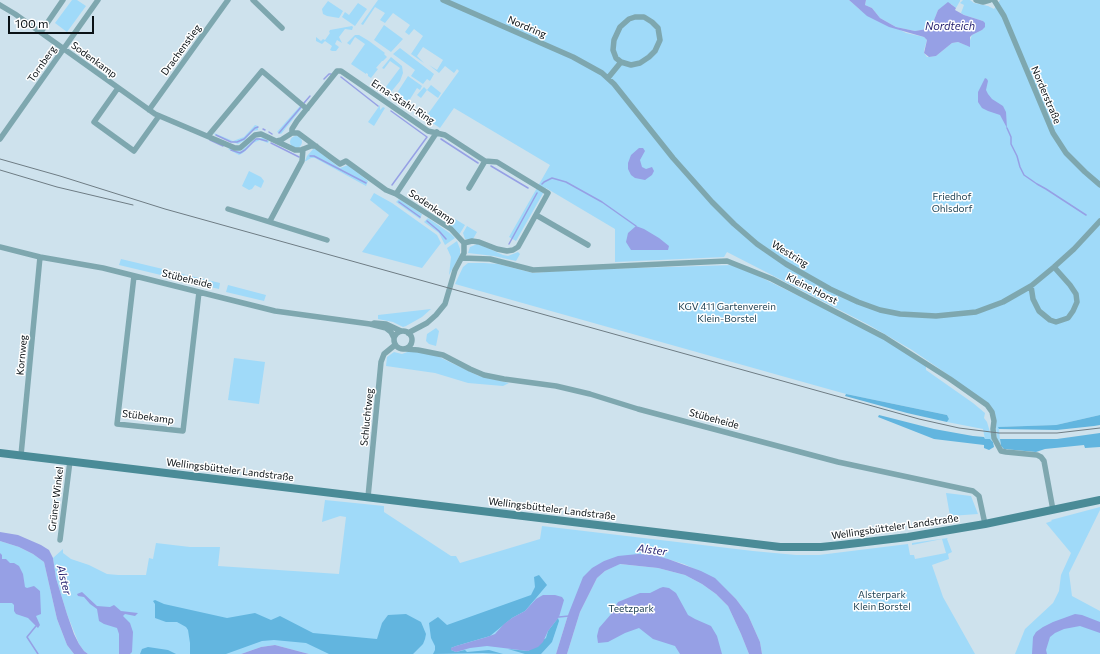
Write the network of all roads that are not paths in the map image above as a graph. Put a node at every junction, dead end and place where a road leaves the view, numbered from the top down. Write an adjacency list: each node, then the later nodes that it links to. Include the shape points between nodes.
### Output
1 (64, 0): 12 (street, Tornberg)
2 (89, 0): 9 (street)
3 (228, 0): 19 (street, Drachenstieg)
4 (253, 0): 11 (street)
5 (443, 0): 15 (street, Nordring, via 573,57)
6 (976, 0): 7 (street)
7 (990, 0)
8 (994, 0): 29 (street, Norderstraße, via 1004,16 1052,133 1066,153)
9 (97, 2): 13 (street, Tornberg)
10 (0, 5): 12 (street, Sodenkamp)
11 (282, 28)
12 (41, 32): 13 (street, Sodenkamp)
13 (63, 49): 17 (street, Sodenkamp); 24 (street, Tornberg)
14 (621, 62): 14 (street, via 631,65 640,63 655,51 660,34 658,28 648,19 635,17 620,27 613,50); 16 (street)
15 (602, 73): 16 (street, Westring)
16 (608, 78): 44 (street, Westring, via 673,158 729,220 786,264 830,289 880,310 936,316 976,312 1003,302)
17 (118, 88): 19 (street, Sodenkamp); 20 (street, Sodenkamp, via 94,122 134,151)
18 (307, 109): 21 (street, Erna-Stahl-Ring, via 337,71 340,71 428,131); 22 (street, Erna-Stahl-Ring, via 292,129); 23 (street, via 262,71)
19 (148, 110): 20 (street, Sodenkamp)
20 (159, 116): 23 (street, Sodenkamp)
21 (437, 132): 28 (street, Erna-Stahl-Ring); 31 (street)
22 (292, 133): 25 (street, via 281,140); 26 (street, Sodenkamp, via 298,133)
23 (208, 136): 25 (street, Sodenkamp, via 235,148 240,148 255,135 261,134)
24 (0, 139)
25 (276, 140): 27 (street, Sodenkamp, via 295,150)
26 (316, 146): 27 (street); 31 (street, Sodenkamp, via 340,164 346,161 386,190)
27 (302, 150): 35 (street, via 302,161)
28 (485, 161): 30 (street); 33 (street, Erna-Stahl-Ring, via 497,162 548,193)
29 (1100, 185)
30 (469, 188)
31 (396, 194): 37 (street, Sodenkamp, via 451,229)
32 (228, 209): 35 (street)
33 (536, 215): 37 (street, Erna-Stahl-Ring, via 518,247 513,250 497,249 472,241); 38 (street)
34 (1100, 221): 42 (street, Westring)
35 (270, 222): 36 (street)
36 (327, 240)
37 (464, 243): 41 (street)
38 (588, 244)
39 (0, 247): 40 (street, Stübeheide)
40 (40, 257): 43 (street, Stübeheide); 55 (street, Kornweg)
41 (462, 258): 48 (street, via 445,304 427,323); 59 (street, Kleine Horst, via 490,259 533,270 727,261 772,279 884,337 987,406 992,412 994,438 1001,451 1037,455 1044,461)
42 (1054, 267): 44 (street, Westring); 44 (street, via 1076,294 1077,302 1068,318 1056,322 1039,311 1033,300)
43 (134, 276): 45 (street, Stübeheide); 45 (street, Stübekamp, via 117,424 183,431)
44 (1031, 286)
45 (199, 292): 46 (street, Stübeheide, via 275,311)
46 (370, 324): 47 (street, Stübeheide, via 386,324); 49 (street, Stübeheide, via 386,328)
47 (401, 331): 48 (street); 49 (street)
48 (408, 333): 50 (street)
49 (394, 338): 51 (street)
50 (412, 342): 52 (street); 53 (street)
51 (395, 345): 52 (street, via 400,349); 57 (street, Schluchtweg, via 384,354 381,362)
52 (406, 349): 53 (street, Stübeheide)
53 (418, 350): 60 (street, Stübeheide, via 443,355 484,375 590,394 838,462 973,491 979,496)
54 (0, 453): 55 (main road, Wellingsbütteler Landstraße)
55 (21, 455): 56 (main road, Wellingsbütteler Landstraße)
56 (70, 461): 57 (main road, Wellingsbütteler Landstraße); 61 (street, Grüner Winkel)
57 (368, 497): 60 (main road, Wellingsbütteler Landstraße, via 780,546 821,547 858,544)
58 (1100, 500): 59 (main road, Wellingsbütteler Landstraße)
59 (1053, 510): 60 (main road, Wellingsbütteler Landstraße)
60 (985, 524)
61 (60, 540)

